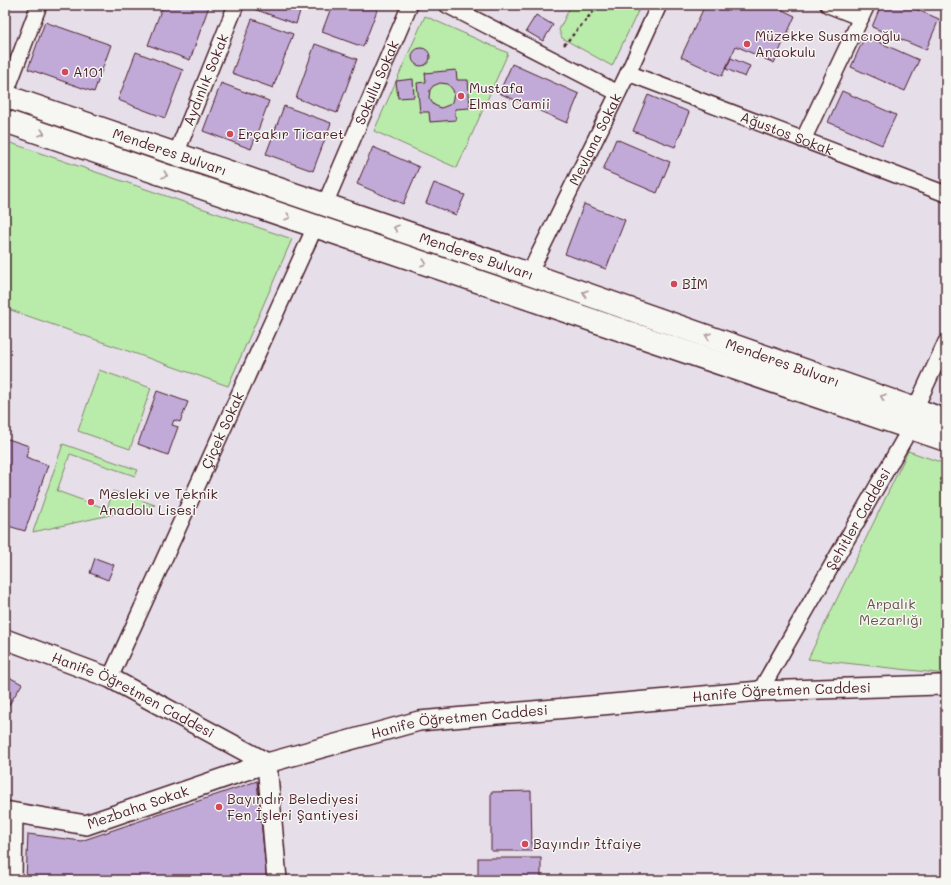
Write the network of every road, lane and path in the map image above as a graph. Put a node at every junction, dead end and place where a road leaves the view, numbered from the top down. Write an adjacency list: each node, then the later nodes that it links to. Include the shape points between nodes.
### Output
1 (39, 5): 12 (street)
2 (236, 5): 15 (street, Aydınlık Sokak)
3 (410, 5): 17 (street, Sokullu Sokak)
4 (447, 5): 9 (street)
5 (599, 5): 9 (path)
6 (659, 5): 10 (street, Mevlana Sokak)
7 (828, 5): 8 (street)
8 (864, 12): 14 (street)
9 (551, 59): 11 (street)
10 (628, 73): 11 (street, Mevlana Sokak); 14 (street, Ağustos Sokak)
11 (618, 93): 19 (street, Mevlana Sokak)
12 (5, 96): 15 (main road, Menderes Bulvarı)
13 (5, 120): 18 (main road, Menderes Bulvarı, one-way to 18)
14 (804, 140): 16 (street, Ağustos Sokak)
15 (176, 154): 17 (main road, Menderes Bulvarı)
16 (946, 194)
17 (325, 204): 19 (main road, Menderes Bulvarı, one-way to 17)
18 (315, 227): 21 (main road, Menderes Bulvarı, one-way to 21); 25 (street, Çiçek Sokak)
19 (529, 274): 21 (main road, Menderes Bulvarı, one-way to 19)
20 (946, 342): 21 (street, Şehitler Caddesi)
21 (913, 418): 22 (main road, Menderes Bulvarı); 23 (main road, Menderes Bulvarı); 27 (street, Şehitler Caddesi)
22 (946, 421)
23 (946, 440)
24 (5, 639): 25 (street, Hanife Öğretmen Caddesi)
25 (110, 678): 28 (street, Hanife Öğretmen Caddesi)
26 (946, 686): 27 (street, Hanife Öğretmen Caddesi)
27 (760, 692): 28 (street, Hanife Öğretmen Caddesi, via 418,721)
28 (267, 763): 29 (street, Mezbaha Sokak, via 86,824); 31 (street)
29 (10, 811): 30 (street)
30 (14, 880)
31 (278, 880)

